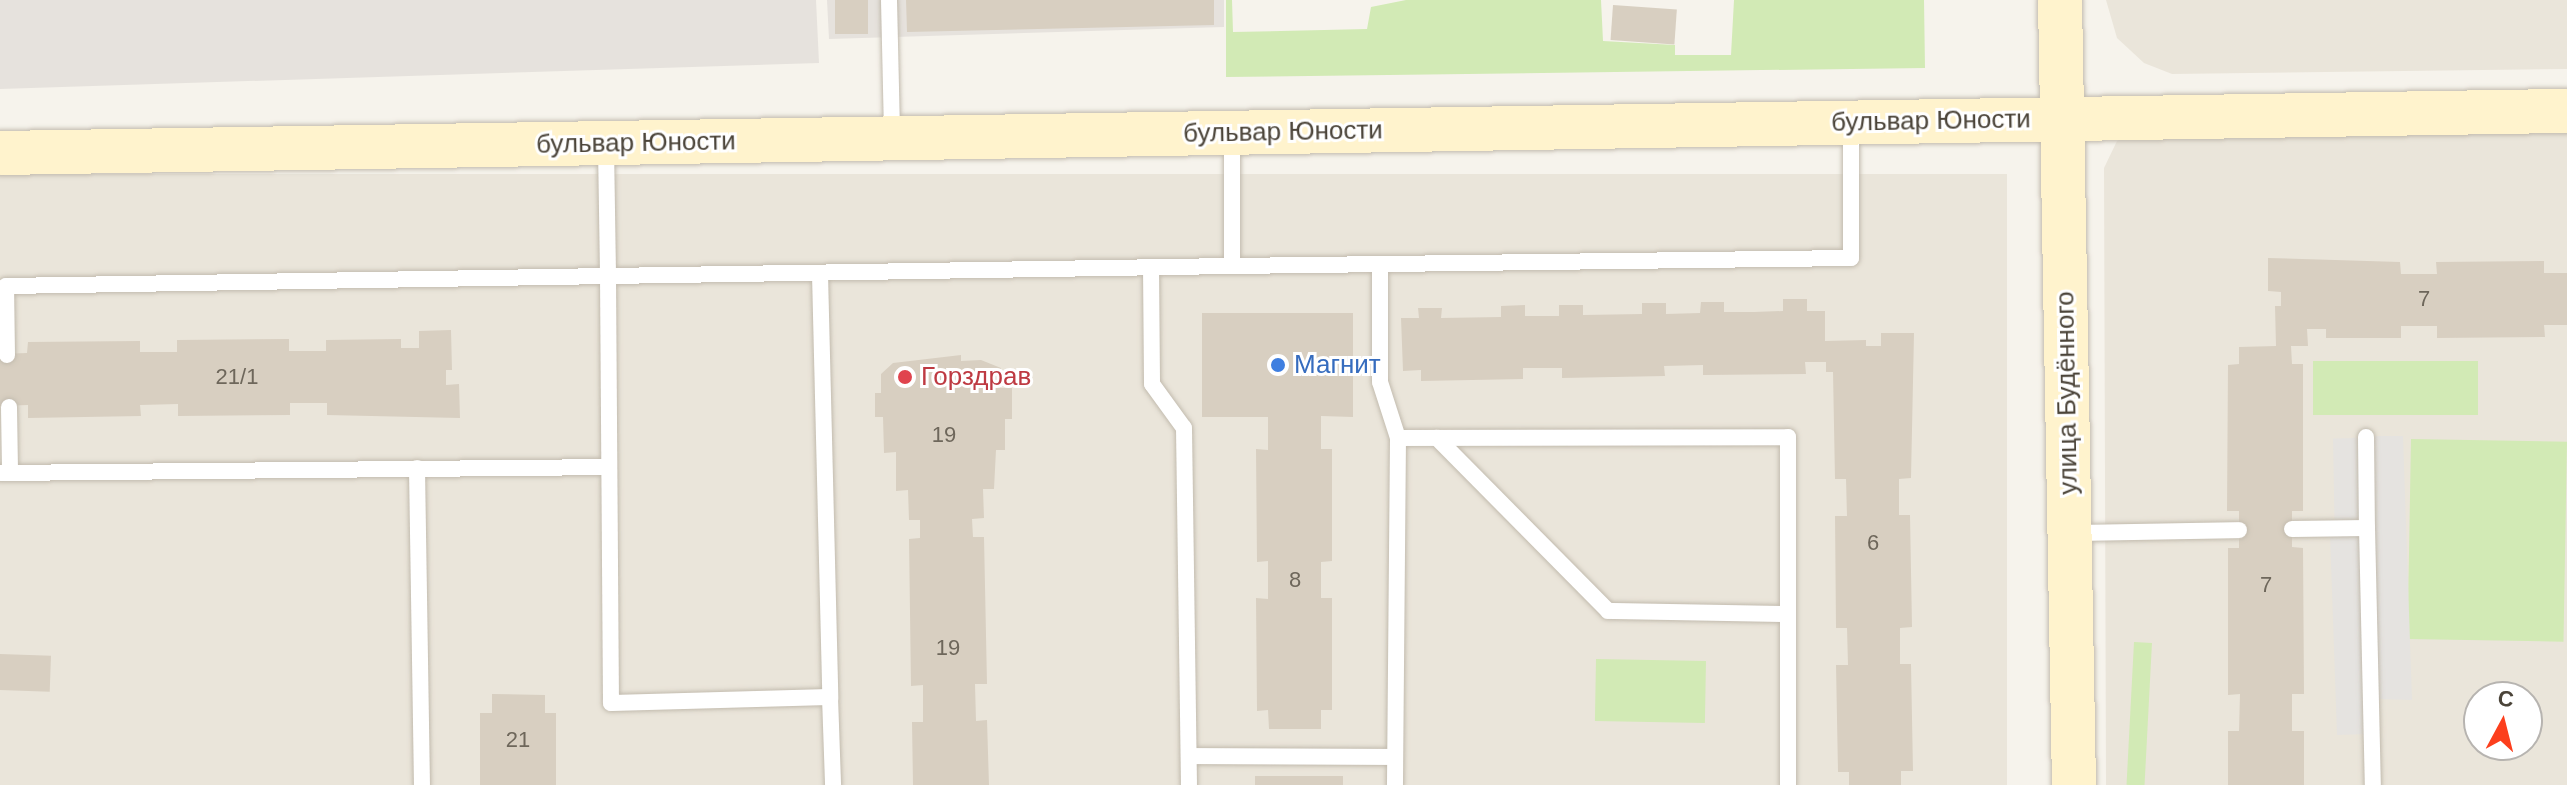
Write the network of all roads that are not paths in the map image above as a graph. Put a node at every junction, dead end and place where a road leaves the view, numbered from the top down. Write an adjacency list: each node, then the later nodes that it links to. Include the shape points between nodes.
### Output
1 (889, 0): 7 (lane)
2 (2060, 0): 4 (street, улица Будённого)
3 (2567, 111): 4 (street, бульвар Юности)
4 (2062, 119): 5 (street, бульвар Юности); 26 (street, улица Будённого)
5 (1851, 122): 6 (street, бульвар Юности); 10 (lane, via 1851,258)
6 (1231, 133): 7 (street, бульвар Юности); 11 (lane)
7 (892, 139): 8 (street, бульвар Юности)
8 (606, 143): 9 (street, бульвар Юности); 14 (lane)
9 (0, 153)
10 (1380, 264): 11 (lane); 18 (lane, via 1380,382)
11 (1232, 266): 12 (lane)
12 (1151, 267): 13 (lane); 29 (lane, via 1152,384 1184,428)
13 (820, 274): 14 (lane); 28 (lane)
14 (608, 276): 15 (lane, via 6,286); 20 (lane)
15 (7, 355)
16 (9, 407): 22 (lane)
17 (2366, 437): 23 (lane)
18 (1398, 438): 19 (lane); 30 (lane)
19 (1437, 438): 27 (lane, via 1608,611); 27 (lane, via 1788,437)
20 (609, 467): 21 (lane); 28 (lane, via 611,703)
21 (417, 468): 22 (lane); 31 (lane)
22 (5, 473)
23 (2367, 528): 24 (lane); 37 (lane)
24 (2292, 529)
25 (2239, 530): 26 (lane)
26 (2069, 533): 36 (street, улица Будённого)
27 (1788, 614): 35 (lane)
28 (830, 697): 32 (lane)
29 (1189, 756): 30 (lane); 33 (lane)
30 (1395, 757): 34 (lane)
31 (422, 785)
32 (833, 785)
33 (1189, 785)
34 (1395, 785)
35 (1788, 785)
36 (2074, 785)
37 (2373, 785)

